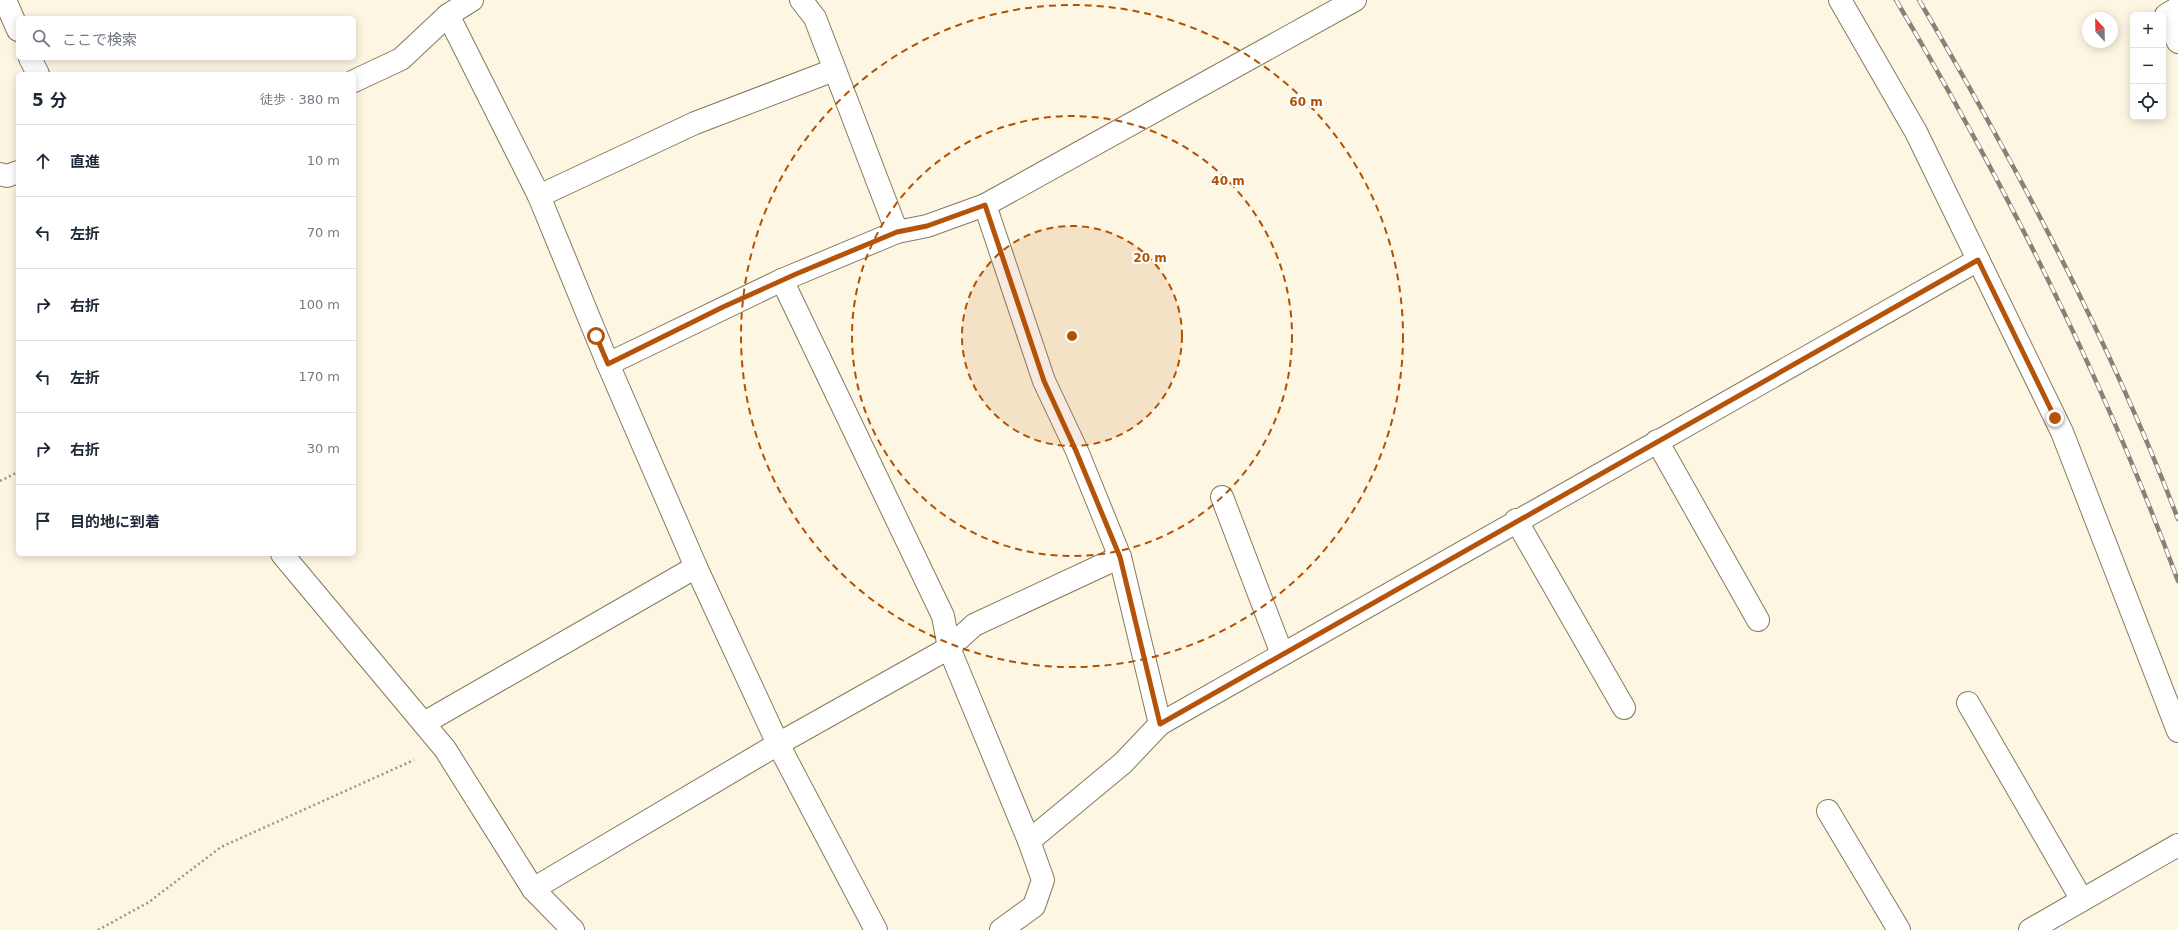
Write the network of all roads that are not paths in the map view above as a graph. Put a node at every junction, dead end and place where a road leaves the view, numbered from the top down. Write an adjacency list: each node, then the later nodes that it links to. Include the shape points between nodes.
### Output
1 (5, 0): 8 (street)
2 (472, 0): 7 (street)
3 (801, 0): 11 (street, via 814,18)
4 (1840, 0): 19 (street, via 1916,132)
5 (1344, 3): 17 (street)
6 (2178, 8): 9 (street, via 2166,15)
7 (448, 15): 13 (street, via 400,59); 16 (street)
8 (16, 25)
9 (2178, 42)
10 (31, 60): 12 (street)
11 (834, 70): 16 (street, via 695,123); 18 (street)
12 (37, 72)
13 (356, 80)
14 (16, 173): 15 (street, via 7,176)
15 (0, 174)
16 (539, 196): 21 (street)
17 (985, 205): 18 (street, via 927,226); 26 (street, via 1044,381)
18 (897, 232): 20 (street)
19 (1978, 260): 22 (street); 35 (street, via 2062,432)
20 (782, 280): 21 (street); 29 (street, via 943,616)
21 (608, 364): 27 (street)
22 (1657, 441): 24 (street); 28 (street)
23 (1222, 497): 30 (street)
24 (1516, 520): 30 (street); 32 (street)
25 (284, 556): 33 (street)
26 (1120, 557): 29 (street, via 974,625); 34 (street)
27 (696, 567): 33 (street); 36 (street)
28 (1758, 620)
29 (949, 648): 36 (street); 38 (street)
30 (1282, 654): 34 (street)
31 (1968, 703): 41 (street)
32 (1624, 708)
33 (424, 724): 40 (street, via 445,749)
34 (1160, 724): 38 (street, via 1123,763)
35 (2178, 731)
36 (778, 744): 40 (street); 44 (street)
37 (1828, 811): 45 (street)
38 (1029, 841): 42 (street, via 1043,880 1034,906)
39 (2178, 845): 41 (street)
40 (533, 889): 43 (street)
41 (2082, 900): 46 (street)
42 (1008, 928)
43 (573, 930)
44 (876, 930)
45 (1899, 930)
46 (2030, 930)

